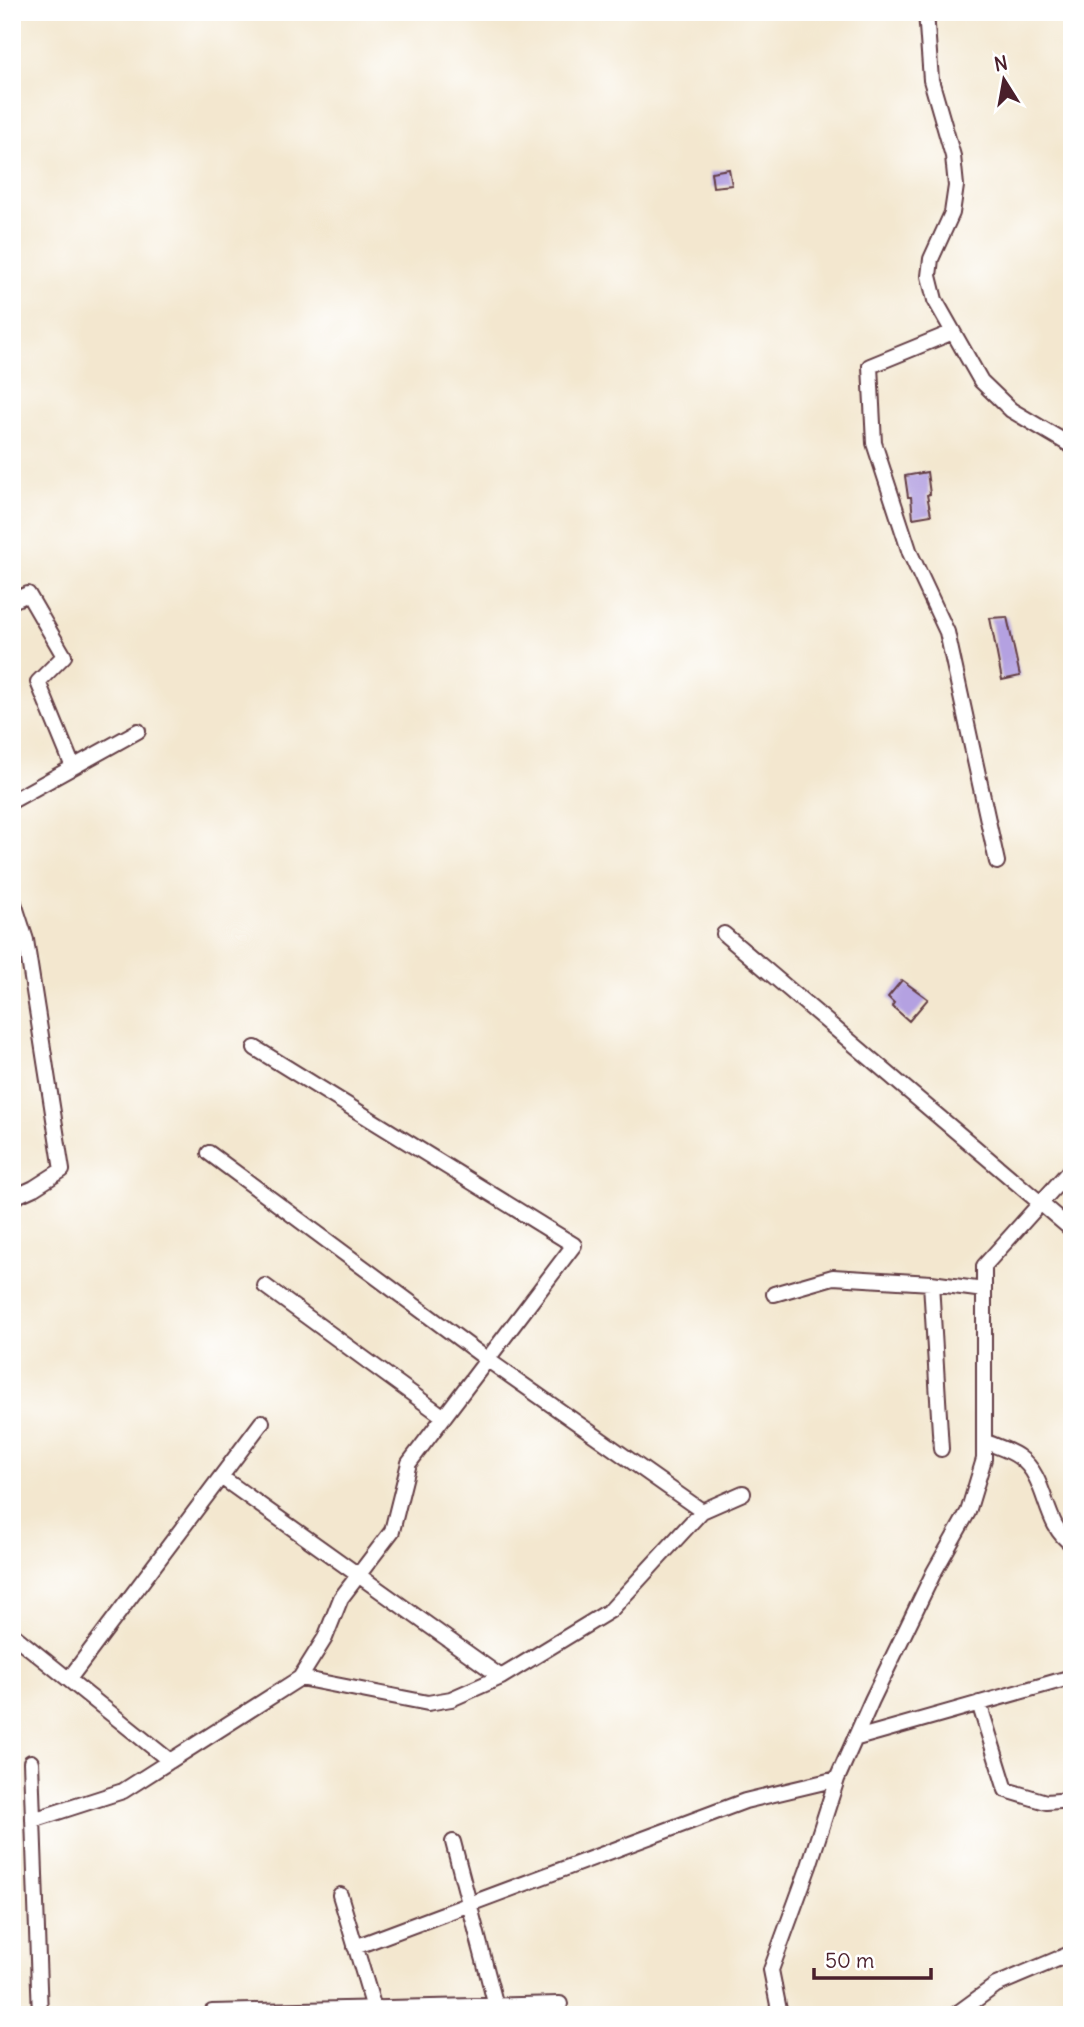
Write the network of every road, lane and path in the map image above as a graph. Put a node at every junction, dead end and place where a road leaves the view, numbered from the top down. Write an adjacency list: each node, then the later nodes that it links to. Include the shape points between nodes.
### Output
1 (926, 12): 2 (street, via 931,80 953,156 956,186 952,213 929,276 935,300)
2 (953, 332): 3 (street, via 981,381 1011,410); 8 (street, via 870,366 874,443 910,553 947,632)
3 (1072, 446)
4 (12, 601): 6 (street, via 28,594 64,656 38,682)
5 (138, 731): 6 (street)
6 (73, 767): 7 (street)
7 (12, 801)
8 (996, 862)
9 (12, 897): 14 (street, via 26,940 62,1170)
10 (723, 934): 15 (street)
11 (255, 1048): 21 (street, via 574,1245)
12 (209, 1153): 21 (street)
13 (1072, 1168): 15 (street)
14 (12, 1198)
15 (1040, 1203): 16 (street); 19 (street, via 984,1266)
16 (1072, 1230)
17 (931, 1283): 19 (street); 20 (street, via 833,1277); 25 (street)
18 (265, 1286): 22 (street)
19 (984, 1290): 24 (street)
20 (774, 1294)
21 (488, 1360): 22 (street); 28 (street)
22 (444, 1418): 30 (street, via 409,1464 392,1531)
23 (262, 1422): 26 (street)
24 (984, 1441): 29 (street, via 1019,1457 1037,1476 1061,1537); 37 (street, via 984,1459 968,1513 934,1572)
25 (941, 1449)
26 (221, 1477): 30 (street); 35 (street)
27 (743, 1493): 28 (street)
28 (702, 1511): 34 (street, via 611,1610)
29 (1072, 1544)
30 (358, 1576): 33 (street, via 341,1598 325,1639); 34 (street)
31 (12, 1634): 35 (street)
32 (1072, 1677): 36 (street)
33 (300, 1678): 34 (street, via 428,1703 451,1699); 38 (street)
34 (501, 1678)
35 (69, 1679): 38 (street)
36 (979, 1703): 37 (street); 41 (street, via 1006,1790 1046,1802)
37 (857, 1738): 40 (street)
38 (170, 1761): 42 (street, via 123,1791)
39 (31, 1762): 42 (street)
40 (837, 1779): 45 (street, via 746,1801); 53 (street, via 771,1970)
41 (1072, 1800)
42 (33, 1820): 52 (street)
43 (453, 1842): 45 (street)
44 (340, 1895): 46 (street)
45 (470, 1904): 46 (street); 49 (street)
46 (355, 1947): 51 (street)
47 (1072, 1953): 54 (street, via 996,1985)
48 (560, 2004): 49 (street)
49 (497, 2010): 51 (street)
50 (212, 2012): 51 (street)
51 (375, 2012)
52 (40, 2015)
53 (780, 2015)
54 (956, 2015)

